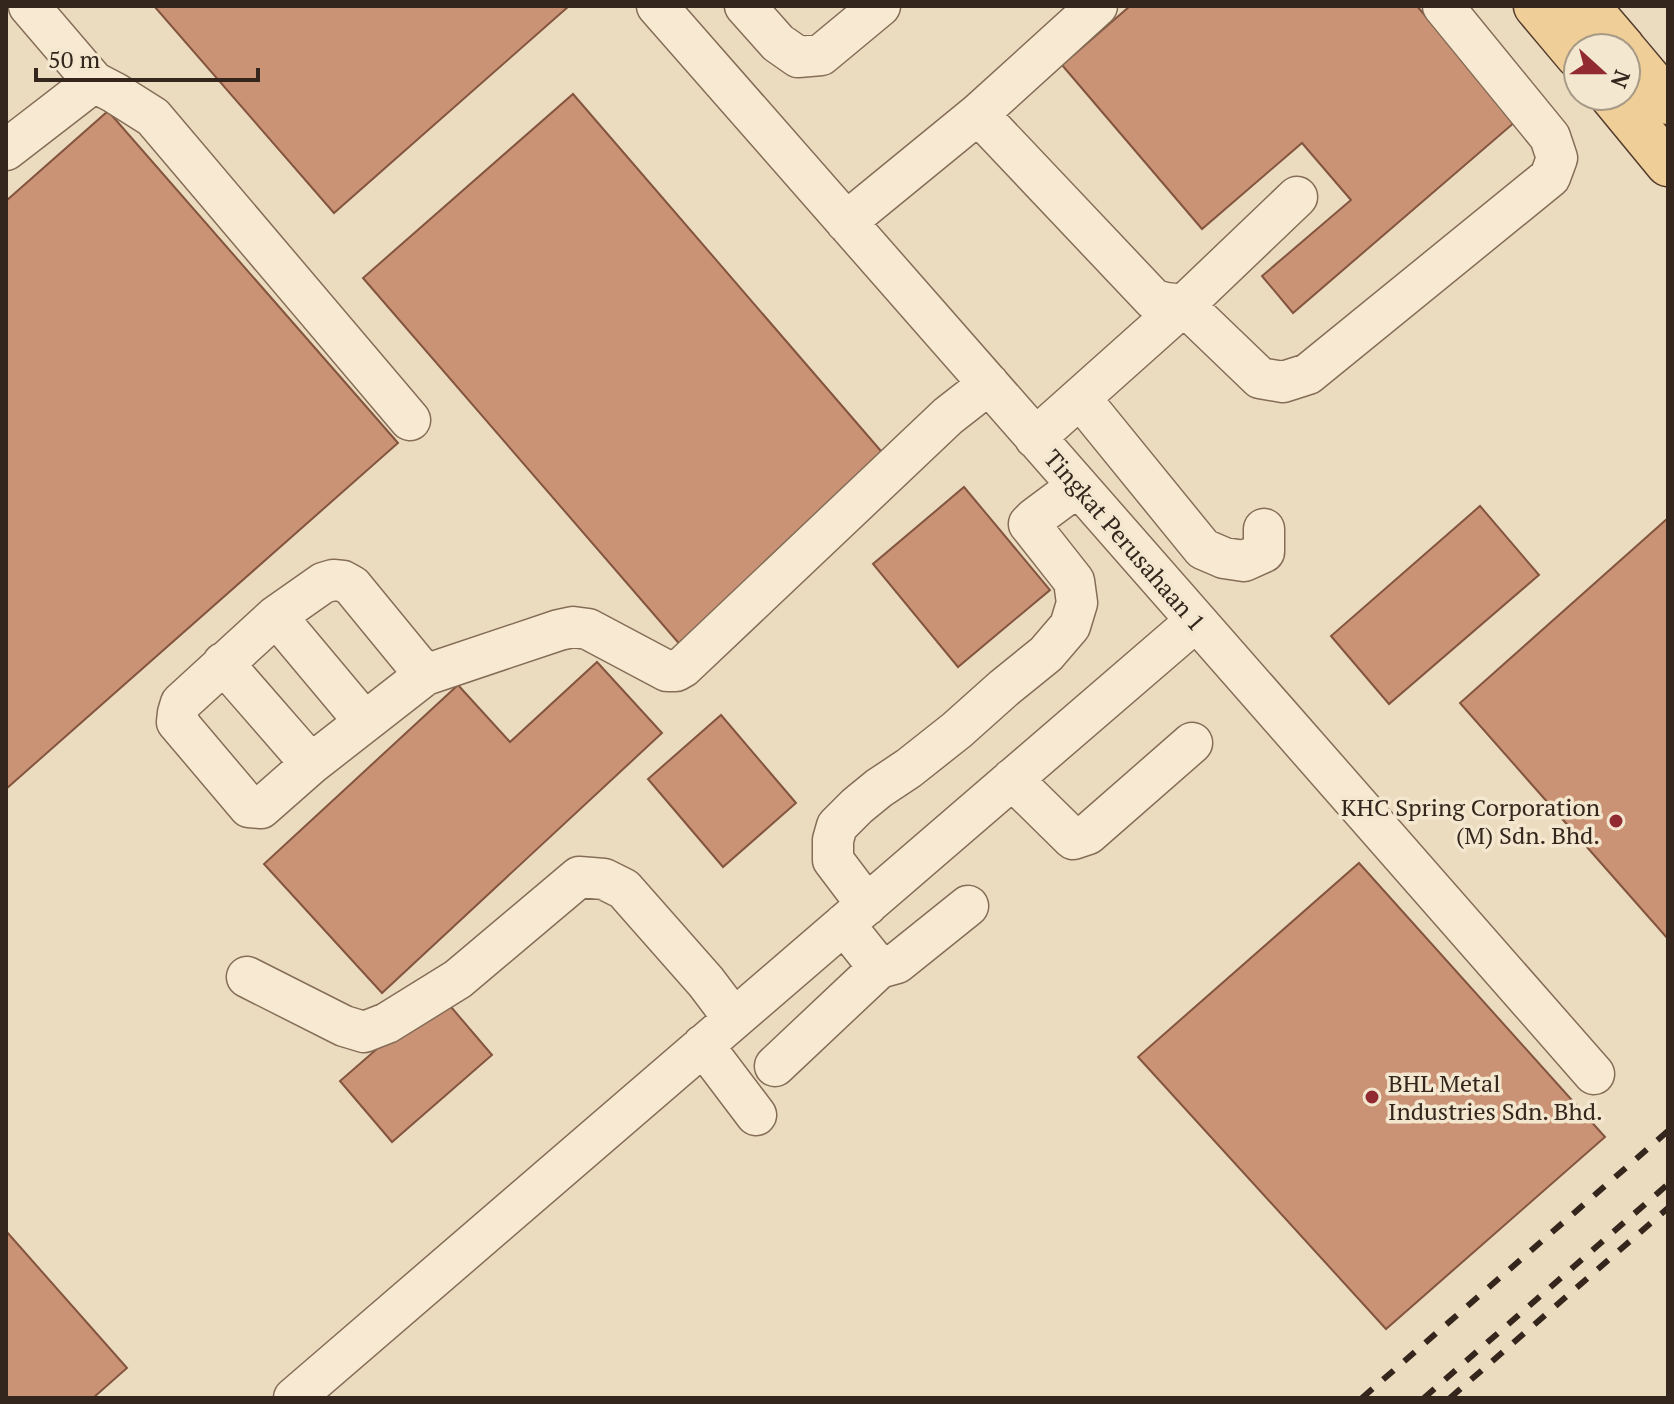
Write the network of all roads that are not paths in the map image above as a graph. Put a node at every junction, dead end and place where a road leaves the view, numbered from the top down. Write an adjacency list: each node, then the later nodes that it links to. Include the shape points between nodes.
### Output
1 (29, 6): 11 (street)
2 (657, 6): 17 (street, Tingkat Perusahaan 1)
3 (745, 6): 4 (street, via 798,57 821,55)
4 (880, 6)
5 (1097, 6): 13 (street)
6 (1443, 6): 18 (street, via 1550,137 1557,158 1550,177 1308,374 1283,382 1260,378)
7 (1536, 6): 10 (main road)
8 (1587, 6): 9 (main road)
9 (1609, 32)
10 (1562, 37)
11 (94, 82): 14 (street); 21 (street, via 153,117)
12 (1641, 112): 15 (main road)
13 (978, 114): 17 (street); 18 (street, via 1154,300)
14 (6, 150)
15 (1668, 164)
16 (1297, 197): 18 (street)
17 (846, 222): 19 (street, Tingkat Perusahaan 1)
18 (1184, 305): 20 (street)
19 (989, 384): 22 (street, Tingkat Perusahaan 1); 28 (street, via 948,416 676,671 588,629 573,627)
20 (1080, 398): 22 (street); 24 (street, via 1203,549 1244,561 1264,552)
21 (410, 420)
22 (1035, 438): 23 (street, Tingkat Perusahaan 1)
23 (1078, 486): 26 (street, Tingkat Perusahaan 1); 34 (street, via 1029,524 1074,581 1077,603 1070,626 1046,654 837,826 833,860)
24 (1264, 529)
25 (276, 616): 27 (street); 28 (street, via 323,583 343,581); 29 (street)
26 (1196, 621): 32 (street); 40 (street, Tingkat Perusahaan 1)
27 (223, 663): 31 (street); 31 (street, via 181,703 177,722 249,807 261,808)
28 (425, 675): 29 (street)
29 (364, 721): 31 (street)
30 (1192, 743): 32 (street, via 1088,834 1073,839)
31 (311, 764)
32 (1012, 779): 34 (street)
33 (968, 906): 35 (street, via 897,963)
34 (855, 914): 35 (street); 37 (street)
35 (879, 968): 39 (street)
36 (247, 977): 37 (street, via 364,1032 458,979 579,877 604,879 624,889)
37 (734, 1019): 38 (street)
38 (703, 1045): 41 (street); 42 (street)
39 (775, 1066)
40 (1594, 1074)
41 (756, 1115)
42 (294, 1398)

